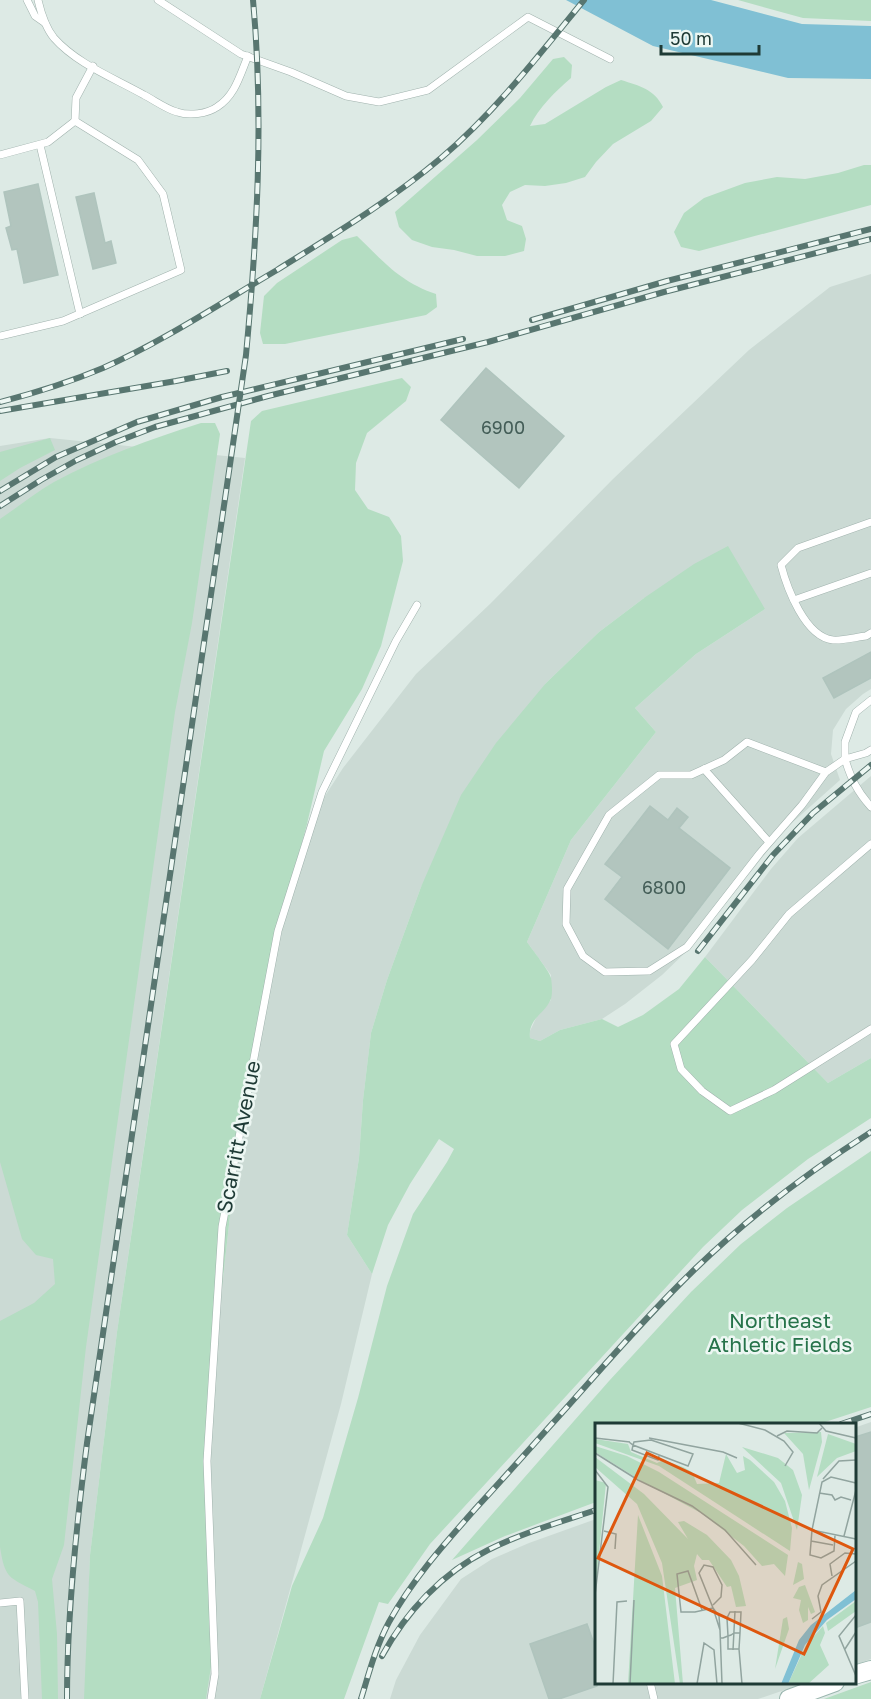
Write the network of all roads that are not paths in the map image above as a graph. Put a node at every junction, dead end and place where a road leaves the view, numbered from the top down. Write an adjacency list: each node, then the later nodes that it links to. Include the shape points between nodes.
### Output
1 (27, 0): 4 (lane, via 35,16)
2 (38, 0): 4 (lane)
3 (158, 0): 5 (lane)
4 (45, 23): 7 (lane, via 67,50)
5 (248, 56): 6 (lane, via 346,96 379,102 428,90 528,17); 7 (lane, via 231,95 217,108 197,114 176,112)
6 (610, 59)
7 (93, 66): 8 (lane, via 76,98)
8 (75, 121): 9 (lane); 11 (lane, via 138,160 163,194 181,270)
9 (39, 145): 10 (lane); 11 (lane)
10 (0, 155)
11 (80, 314): 12 (lane)
12 (0, 336)
13 (871, 522): 15 (lane, via 798,548 781,565)
14 (871, 573): 15 (lane)
15 (794, 600): 17 (lane, via 817,634 833,640)
16 (417, 605): 33 (lane, Scarritt Avenue, via 322,792 278,931 222,1227 207,1461 215,1674)
17 (871, 633)
18 (871, 700): 20 (lane, via 856,712 845,742)
19 (871, 750): 20 (lane)
20 (845, 759): 22 (lane); 23 (lane, via 852,781)
21 (704, 769): 22 (lane, via 724,760 747,742); 24 (lane); 24 (lane, via 659,776 609,815 567,889 566,924 582,956 605,972 649,971 687,947)
22 (826, 772): 24 (lane)
23 (871, 807)
24 (769, 842)
25 (871, 844): 26 (lane, via 789,914 674,1044 681,1069 702,1091 730,1111 774,1090)
26 (871, 1029)
27 (0, 1603): 32 (lane, via 20,1601)
28 (871, 1670): 29 (main road)
29 (856, 1676)
30 (650, 1684): 34 (lane)
31 (832, 1684): 35 (main road)
32 (25, 1699)
33 (211, 1699)
34 (654, 1699)
35 (789, 1699)

